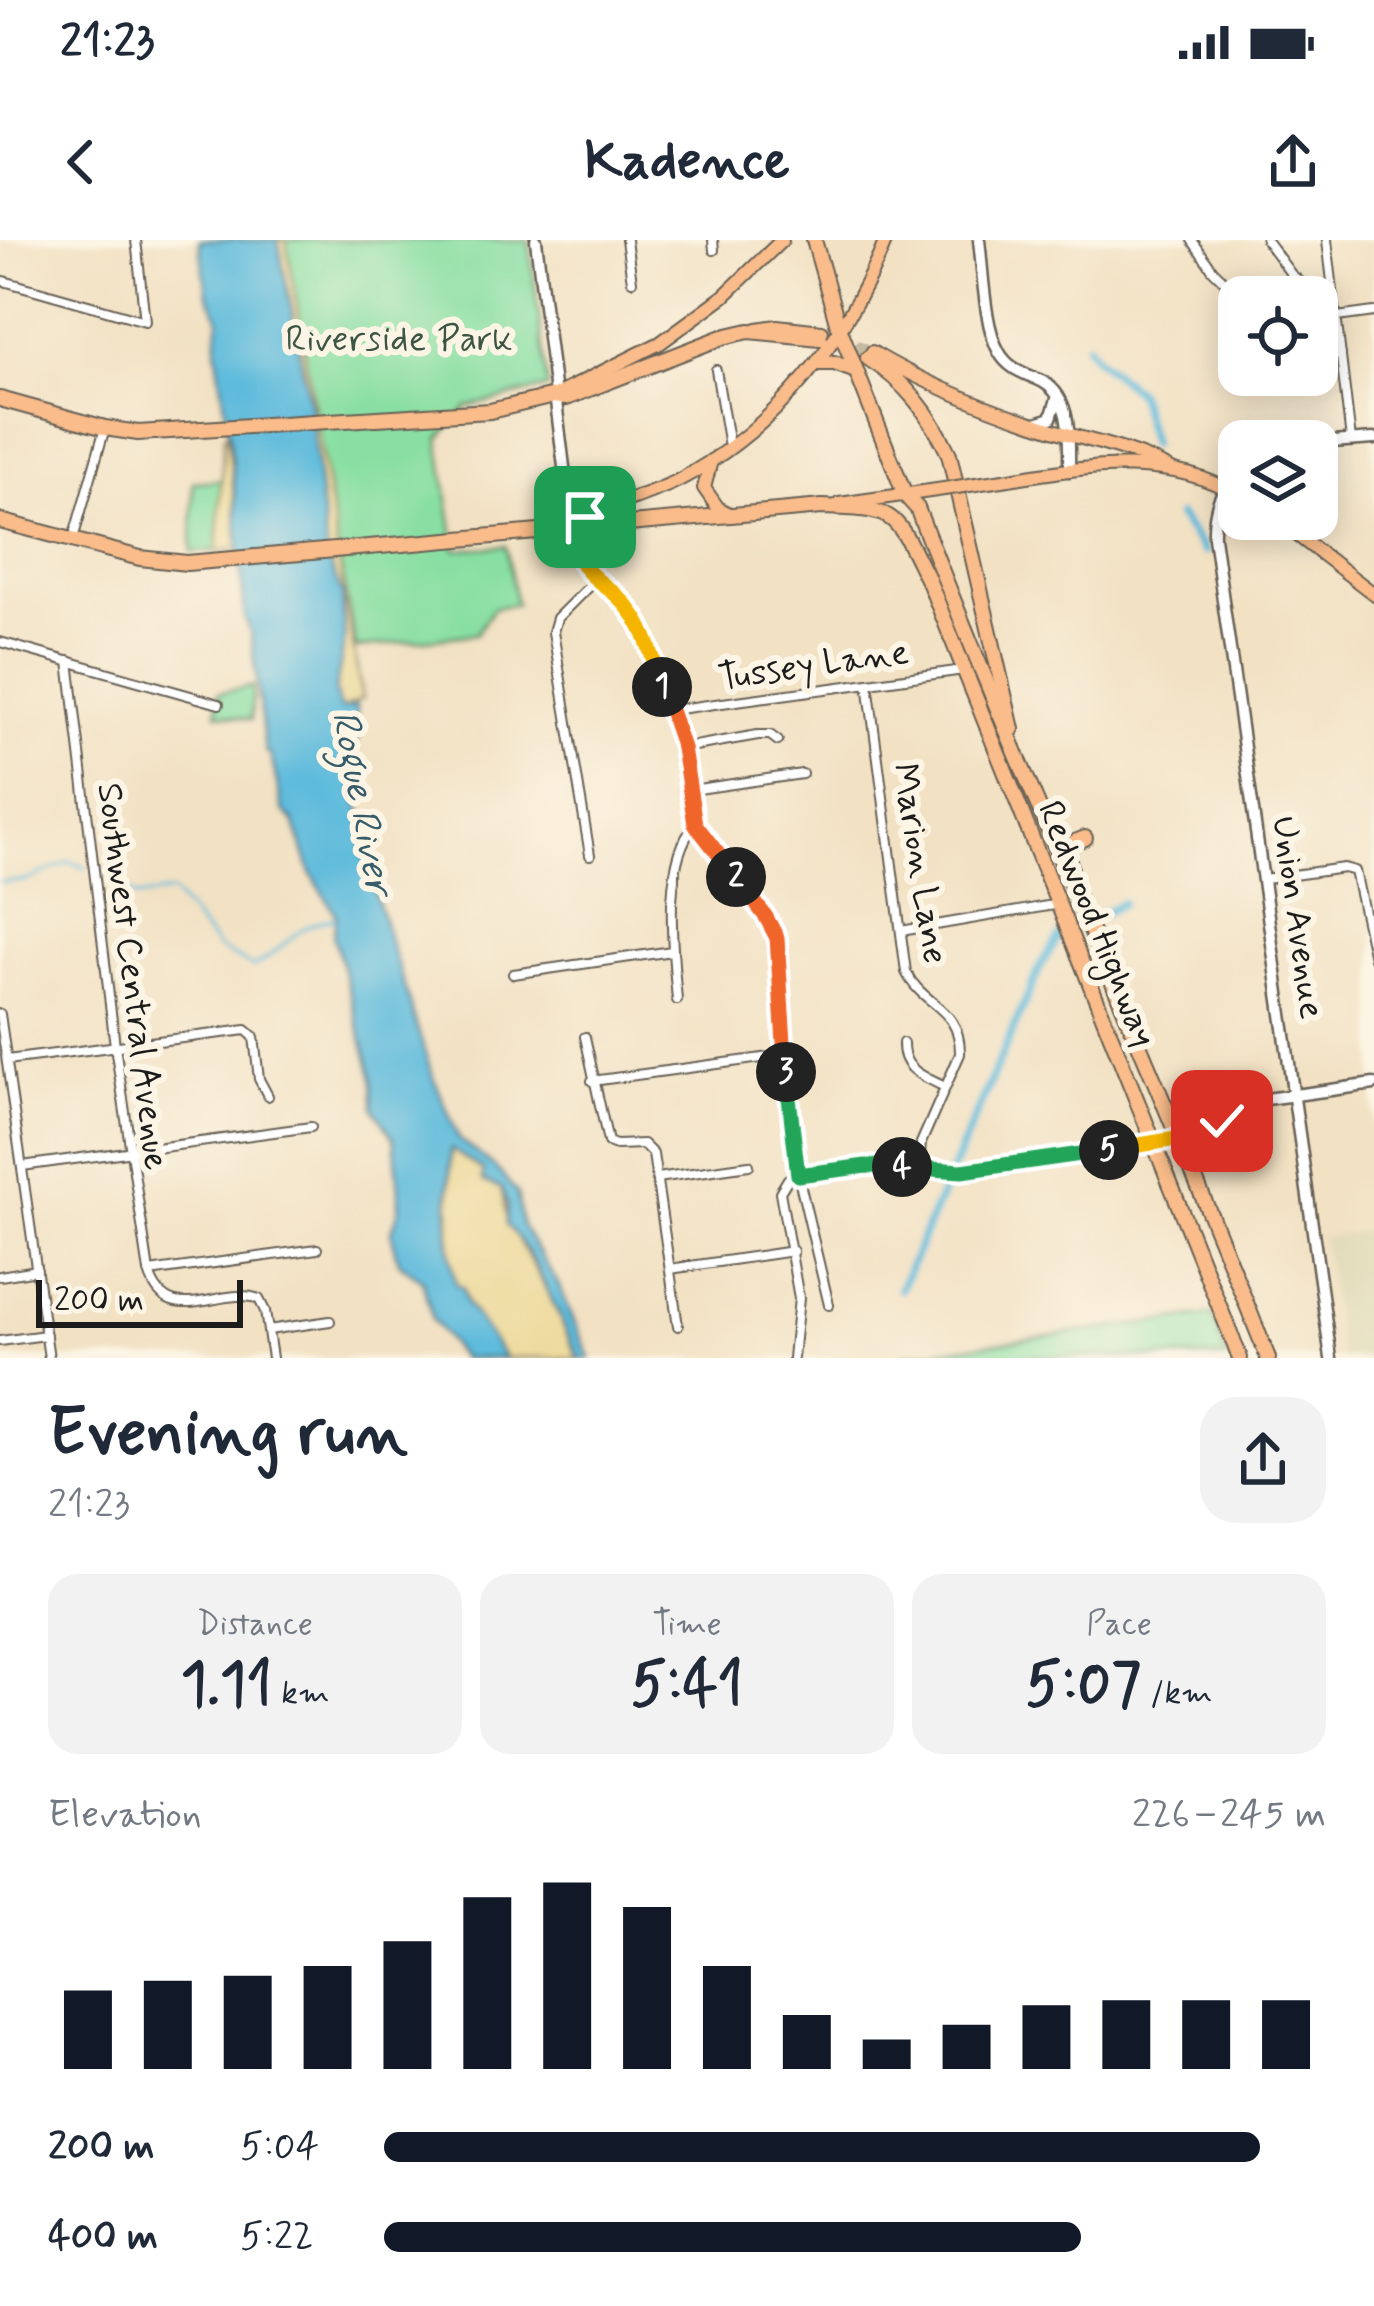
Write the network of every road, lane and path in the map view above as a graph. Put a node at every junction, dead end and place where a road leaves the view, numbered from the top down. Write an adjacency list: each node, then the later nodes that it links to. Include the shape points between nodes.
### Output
1 (136, 240): 14 (street, via 146,321)
2 (536, 240): 28 (street)
3 (626, 240): 15 (street)
4 (782, 240): 28 (main road, via 660,344)
5 (814, 240): 18 (highway)
6 (886, 240): 18 (main road)
7 (979, 240): 27 (street, via 999,354)
8 (1192, 240): 11 (street)
9 (1266, 240): 12 (street)
10 (1327, 240): 13 (street)
11 (1219, 276)
12 (1293, 276)
13 (1331, 276)
14 (0, 280)
15 (632, 281)
16 (1374, 312): 17 (street)
17 (1338, 315)
18 (841, 331): 24 (main road); 26 (highway)
19 (1338, 331): 23 (street)
20 (821, 334): 28 (highway, via 748,331)
21 (870, 355): 30 (main road); 61 (highway, via 914,395 950,454)
22 (1338, 356): 23 (street)
23 (1341, 356): 35 (street)
24 (818, 362): 26 (highway); 36 (main road)
25 (716, 370): 36 (street)
26 (856, 371): 41 (highway)
27 (1057, 396): 30 (street, via 1051,418); 32 (street)
28 (554, 397): 31 (highway, via 490,411 138,433); 46 (street)
29 (0, 399): 31 (highway)
30 (1033, 424): 32 (main road)
31 (105, 428): 48 (street)
32 (1069, 435): 38 (main road); 39 (street)
33 (1374, 439): 35 (street)
34 (1338, 442): 35 (street)
35 (1351, 442)
36 (729, 448): 37 (main road)
37 (710, 461): 44 (main road, via 704,488); 46 (main road)
38 (1172, 470): 39 (main road); 40 (main road)
39 (1070, 471): 41 (main road, bridge)
40 (1218, 485)
41 (905, 495): 43 (main road); 49 (highway); 61 (highway, via 917,508)
42 (1218, 502): 66 (street, Union Avenue, via 1214,537)
43 (822, 507): 44 (highway); 49 (highway, via 875,508 891,518)
44 (734, 515): 46 (highway)
45 (0, 521): 48 (highway)
46 (570, 530): 48 (highway, via 187,563); 50 (street)
47 (1303, 540): 51 (main road)
48 (73, 541)
49 (927, 579): 54 (highway, Redwood Highway)
50 (594, 581): 57 (street, via 638,622); 65 (street, via 553,632)
51 (1374, 594)
52 (0, 642): 53 (street)
53 (69, 661): 56 (street); 77 (street, Southwest Central Avenue)
54 (964, 670): 55 (street, Tussey Lane); 67 (highway, Redwood Highway)
55 (868, 683): 57 (street, Tussey Lane); 68 (street, Marion Lane)
56 (219, 704)
57 (671, 710): 59 (street)
58 (778, 741): 59 (street, via 758,735)
59 (683, 748): 62 (street)
60 (802, 774): 62 (street)
61 (1025, 780): 71 (highway, Redwood Highway)
62 (689, 790): 63 (street)
63 (695, 824): 69 (street, via 679,850); 79 (street, via 775,933)
64 (1085, 838): 71 (highway, via 1067,853 1068,862)
65 (590, 855)
66 (1264, 879): 70 (street, via 1355,871); 83 (street, Union Avenue)
67 (1059, 904): 68 (street); 87 (highway, Redwood Highway)
68 (901, 931): 82 (street, Marion Lane, via 909,979 957,1030 959,1054)
69 (672, 950): 72 (street); 73 (street)
70 (1374, 958)
71 (1109, 970): 86 (highway, Redwood Highway)
72 (513, 974)
73 (677, 1000)
74 (0, 1014): 78 (street)
75 (586, 1037): 80 (street)
76 (903, 1043): 82 (street, via 909,1067)
77 (115, 1046): 78 (street); 84 (street, via 250,1031); 88 (street, Southwest Central Avenue)
78 (4, 1055): 90 (street)
79 (784, 1055): 80 (street); 92 (street)
80 (592, 1081): 93 (street, via 608,1142 648,1145)
81 (1374, 1084): 83 (street)
82 (945, 1087): 91 (street, Marion Lane)
83 (1294, 1095): 86 (street, via 1259,1100); 111 (street, Union Avenue)
84 (268, 1096)
85 (311, 1127): 88 (street)
86 (1182, 1138): 87 (street); 110 (highway, Redwood Highway)
87 (1156, 1144): 91 (street, via 973,1170); 109 (highway, Redwood Highway)
88 (129, 1150): 90 (street); 98 (street, Southwest Central Avenue)
89 (749, 1165): 93 (street)
90 (22, 1166): 97 (street)
91 (919, 1169): 92 (street)
92 (798, 1175): 95 (street, via 780,1192); 100 (street)
93 (657, 1178): 96 (street)
94 (316, 1249): 98 (street)
95 (794, 1252): 96 (street); 108 (street)
96 (670, 1269): 102 (street)
97 (37, 1270): 99 (street); 104 (street)
98 (148, 1272): 103 (street, Southwest Central Avenue, via 160,1294 187,1304 259,1299)
99 (0, 1276)
100 (830, 1305)
101 (330, 1322): 103 (street)
102 (678, 1326)
103 (268, 1330): 107 (street)
104 (46, 1335): 105 (street); 106 (street)
105 (0, 1341)
106 (49, 1358)
107 (272, 1358)
108 (793, 1358)
109 (1240, 1358)
110 (1268, 1358)
111 (1331, 1358)

